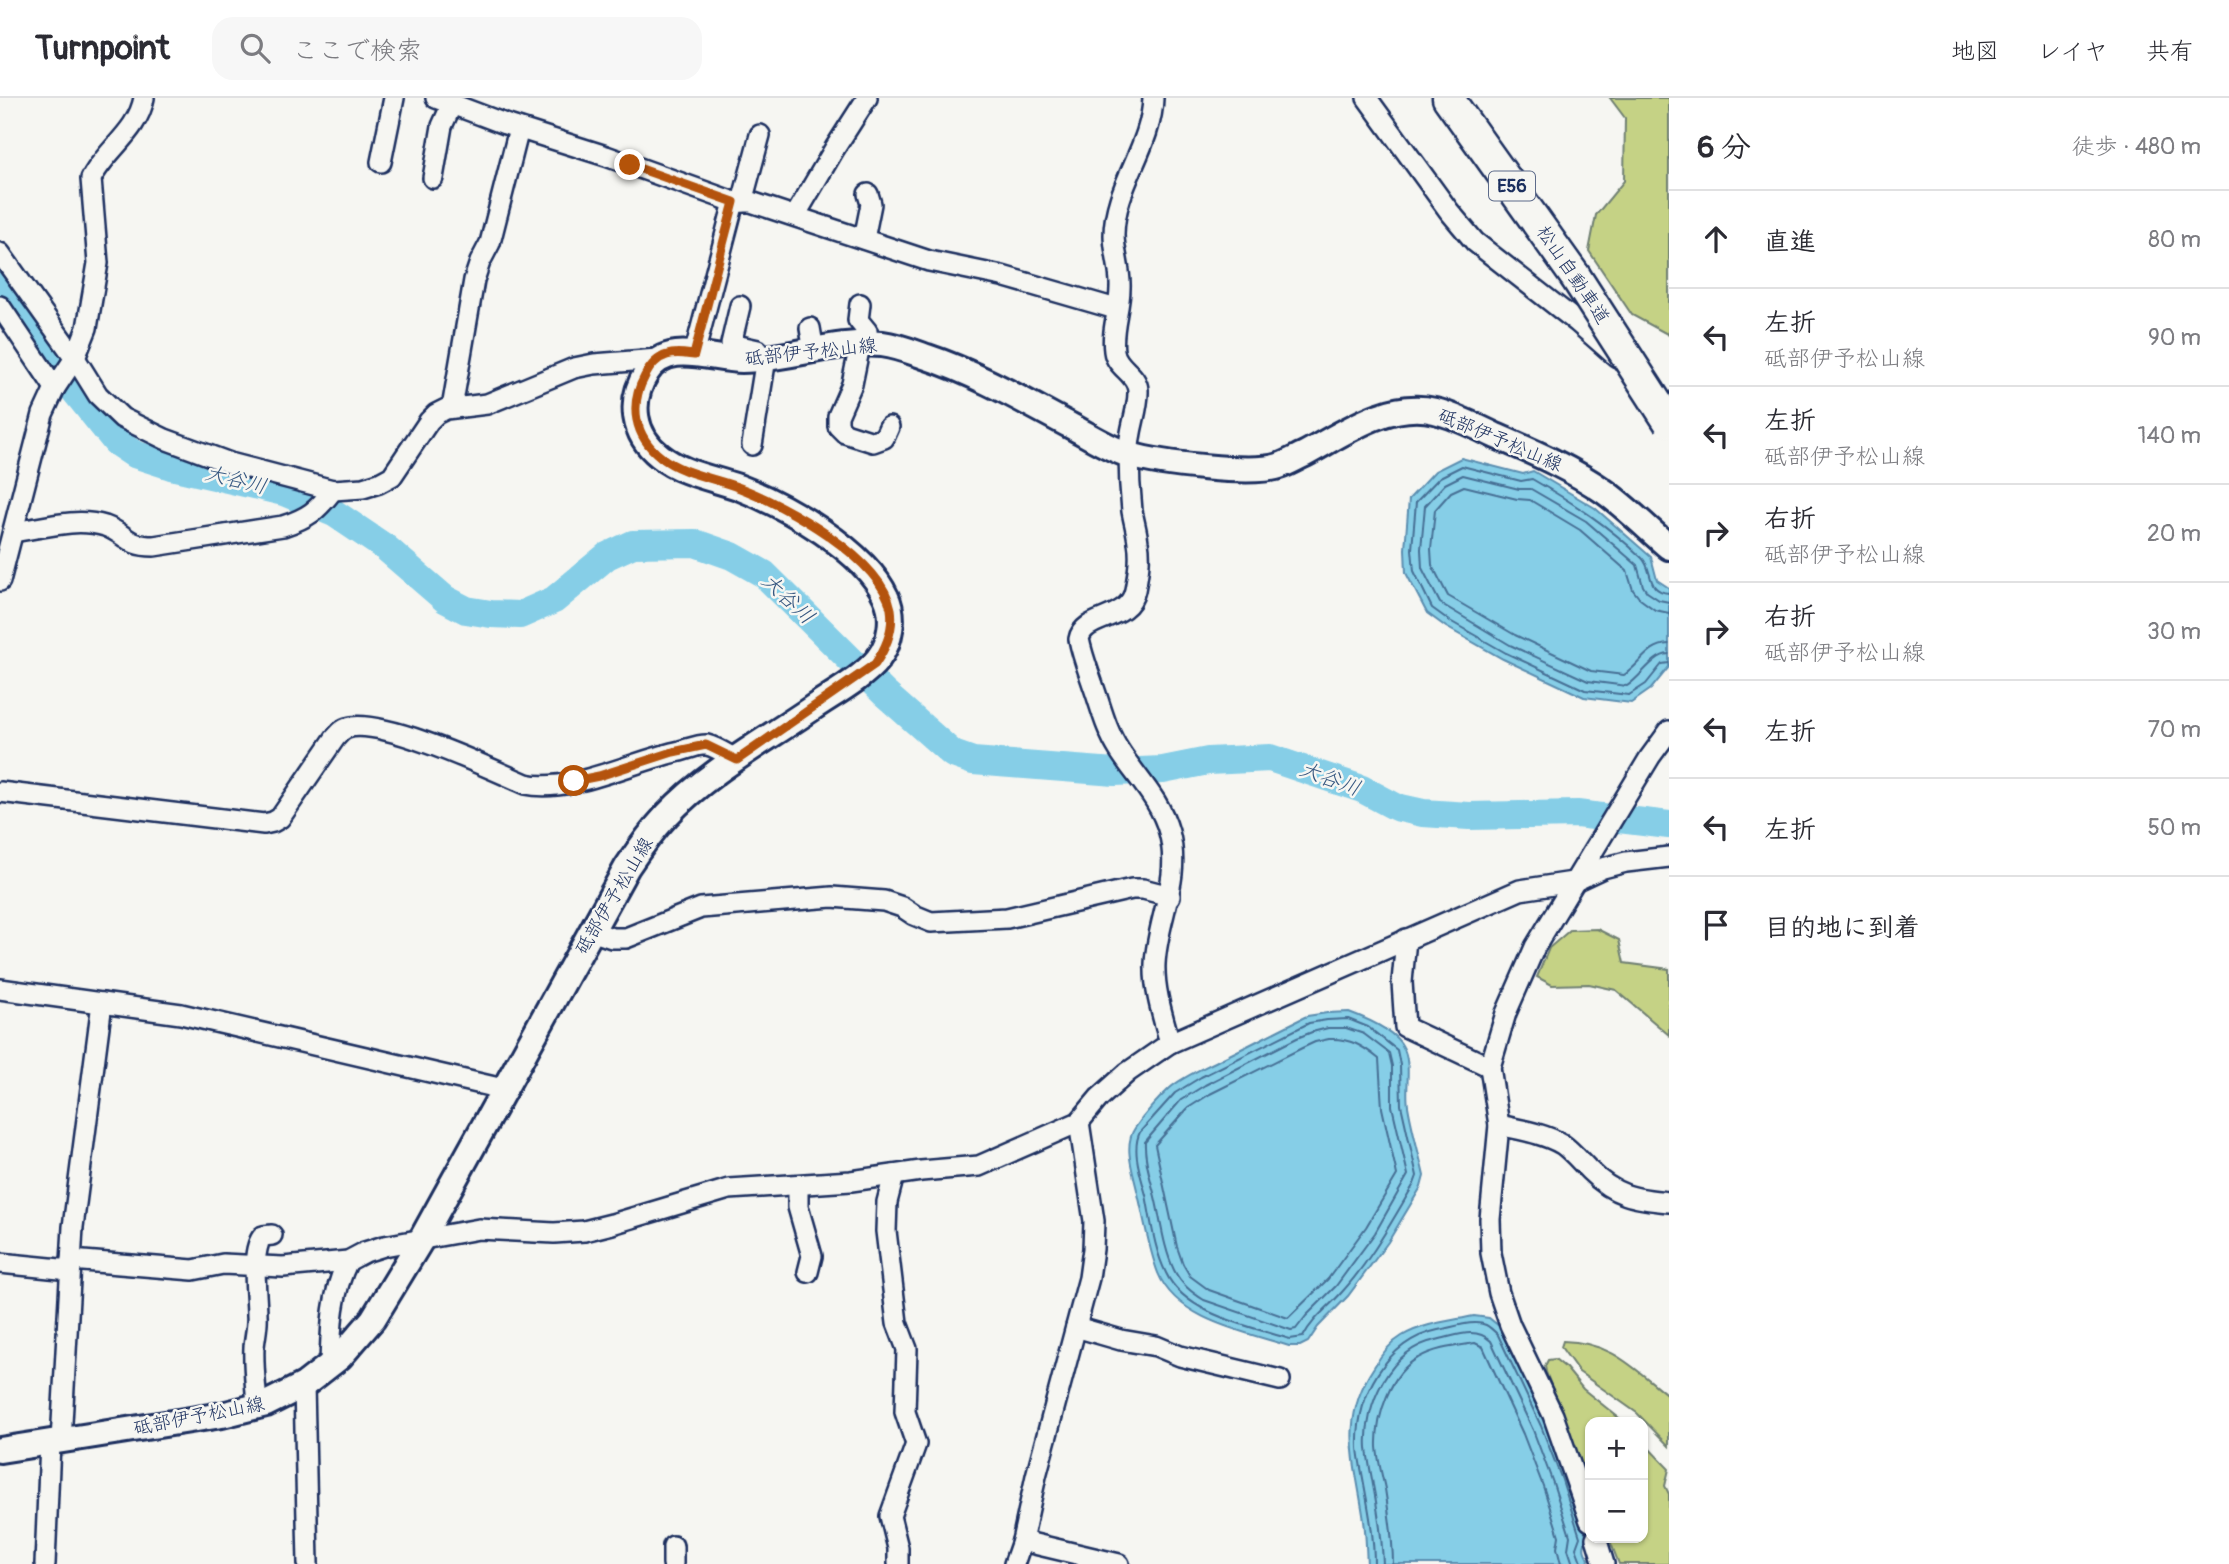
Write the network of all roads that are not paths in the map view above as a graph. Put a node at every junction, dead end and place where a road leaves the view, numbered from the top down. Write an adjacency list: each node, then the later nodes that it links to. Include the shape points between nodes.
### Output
1 (144, 98): 23 (street, via 136,121 91,179 98,263 87,328)
2 (394, 98): 10 (street)
3 (867, 98): 14 (street)
4 (1153, 98): 20 (street, via 1150,124 1116,211 1114,236 1121,288)
5 (1367, 98): 27 (street, via 1475,242 1577,322)
6 (1448, 98): 29 (highway, 松山自動車道 / E56, bridge, via 1575,276)
7 (444, 101): 8 (street); 11 (street)
8 (520, 129): 13 (street); 28 (street, via 490,243 474,281)
9 (760, 135): 13 (street)
10 (381, 162)
11 (433, 178)
12 (868, 194): 15 (street, via 871,204)
13 (738, 202): 14 (street); 22 (street)
14 (795, 216): 15 (street)
15 (864, 239): 20 (street, via 929,261 1002,276)
16 (0, 253): 23 (street)
17 (860, 304): 21 (street, via 858,320 867,331)
18 (0, 306): 26 (street)
19 (740, 306): 24 (street, via 731,344 758,350)
20 (1116, 309): 32 (street, via 1115,356 1138,389)
21 (864, 345): 24 (main road, 砥部伊予松山線, via 812,339); 30 (street, via 838,426 873,442 884,438); 32 (main road, 砥部伊予松山線, via 900,347 967,372)
22 (694, 355): 24 (main road, 砥部伊予松山線); 25 (main road, 砥部伊予松山線, via 670,354)
23 (75, 358): 26 (street); 33 (street, via 98,395 122,418)
24 (762, 358): 31 (street)
25 (658, 359): 28 (street, via 594,364 487,404); 38 (main road, 砥部伊予松山線, via 635,399 638,426 653,450 676,467 740,488 803,518 872,573 891,611 889,638 875,664)
26 (55, 388): 34 (street)
27 (1669, 406)
28 (452, 408): 33 (street, via 429,421 391,476)
29 (1669, 422)
30 (889, 427)
31 (752, 445)
32 (1129, 455): 35 (main road, 砥部伊予松山線, via 1170,463 1264,469 1281,466 1394,411 1436,411 1583,477); 42 (street, via 1140,559 1135,593 1127,608 1086,628 1079,639 1110,734 1163,816 1173,861)
33 (325, 501): 34 (street, via 283,526 154,546 141,546 89,523)
34 (10, 517): 36 (street)
35 (1669, 547)
36 (0, 581)
37 (1669, 731): 41 (street)
38 (737, 760): 39 (street, via 706,745 599,776 537,787 389,731 349,727 335,738 280,818 264,824); 43 (main road, 砥部伊予松山線, via 669,812 627,867)
39 (0, 792)
40 (1669, 857): 41 (street, via 1626,862)
41 (1573, 882): 44 (street, via 1521,890); 48 (street, via 1535,947 1506,1013)
42 (1170, 896): 43 (street, via 1132,889 1007,918 946,922 931,922 884,901 832,897 701,908 626,938 612,939); 47 (street, via 1155,962 1156,989)
43 (591, 931): 49 (main road, 砥部伊予松山線)
44 (1406, 939): 47 (street); 48 (street, via 1402,982 1405,1027)
45 (0, 989): 46 (street)
46 (102, 1003): 49 (street, via 181,1014); 59 (street)
47 (1170, 1042): 50 (street, via 1099,1098)
48 (1490, 1067): 51 (street)
49 (503, 1089): 56 (main road, 砥部伊予松山線)
50 (1079, 1122): 52 (street, via 979,1166); 62 (street, via 1094,1221 1093,1249)
51 (1499, 1125): 54 (street, via 1564,1146 1618,1193); 69 (street, via 1490,1219 1499,1293 1553,1415)
52 (894, 1175): 53 (street); 74 (street, via 886,1231 897,1323 907,1349 905,1412 916,1444 890,1517)
53 (798, 1185): 56 (street, via 729,1189 584,1231 479,1229); 61 (street, via 798,1207 811,1256)
54 (1669, 1202)
55 (272, 1235): 60 (street, via 259,1241)
56 (421, 1240): 57 (street, via 365,1251); 63 (main road, 砥部伊予松山線, via 373,1319)
57 (348, 1261): 60 (street); 63 (street, via 335,1294)
58 (0, 1263): 59 (street)
59 (71, 1265): 60 (street, via 193,1270 223,1264); 67 (street)
60 (257, 1265): 66 (street)
61 (808, 1272)
62 (1076, 1327): 64 (street); 70 (street)
63 (330, 1366): 65 (main road, 砥部伊予松山線)
64 (1280, 1380)
65 (304, 1385): 66 (main road, 砥部伊予松山線); 73 (street)
66 (257, 1407): 67 (main road, 砥部伊予松山線)
67 (55, 1442): 68 (main road, 砥部伊予松山線); 72 (street)
68 (0, 1450)
69 (1585, 1507)
70 (1022, 1541): 75 (street); 76 (street)
71 (1598, 1543): 77 (street)
72 (45, 1564)
73 (308, 1564)
74 (898, 1564)
75 (1014, 1564)
76 (1119, 1564)
77 (1604, 1564)

